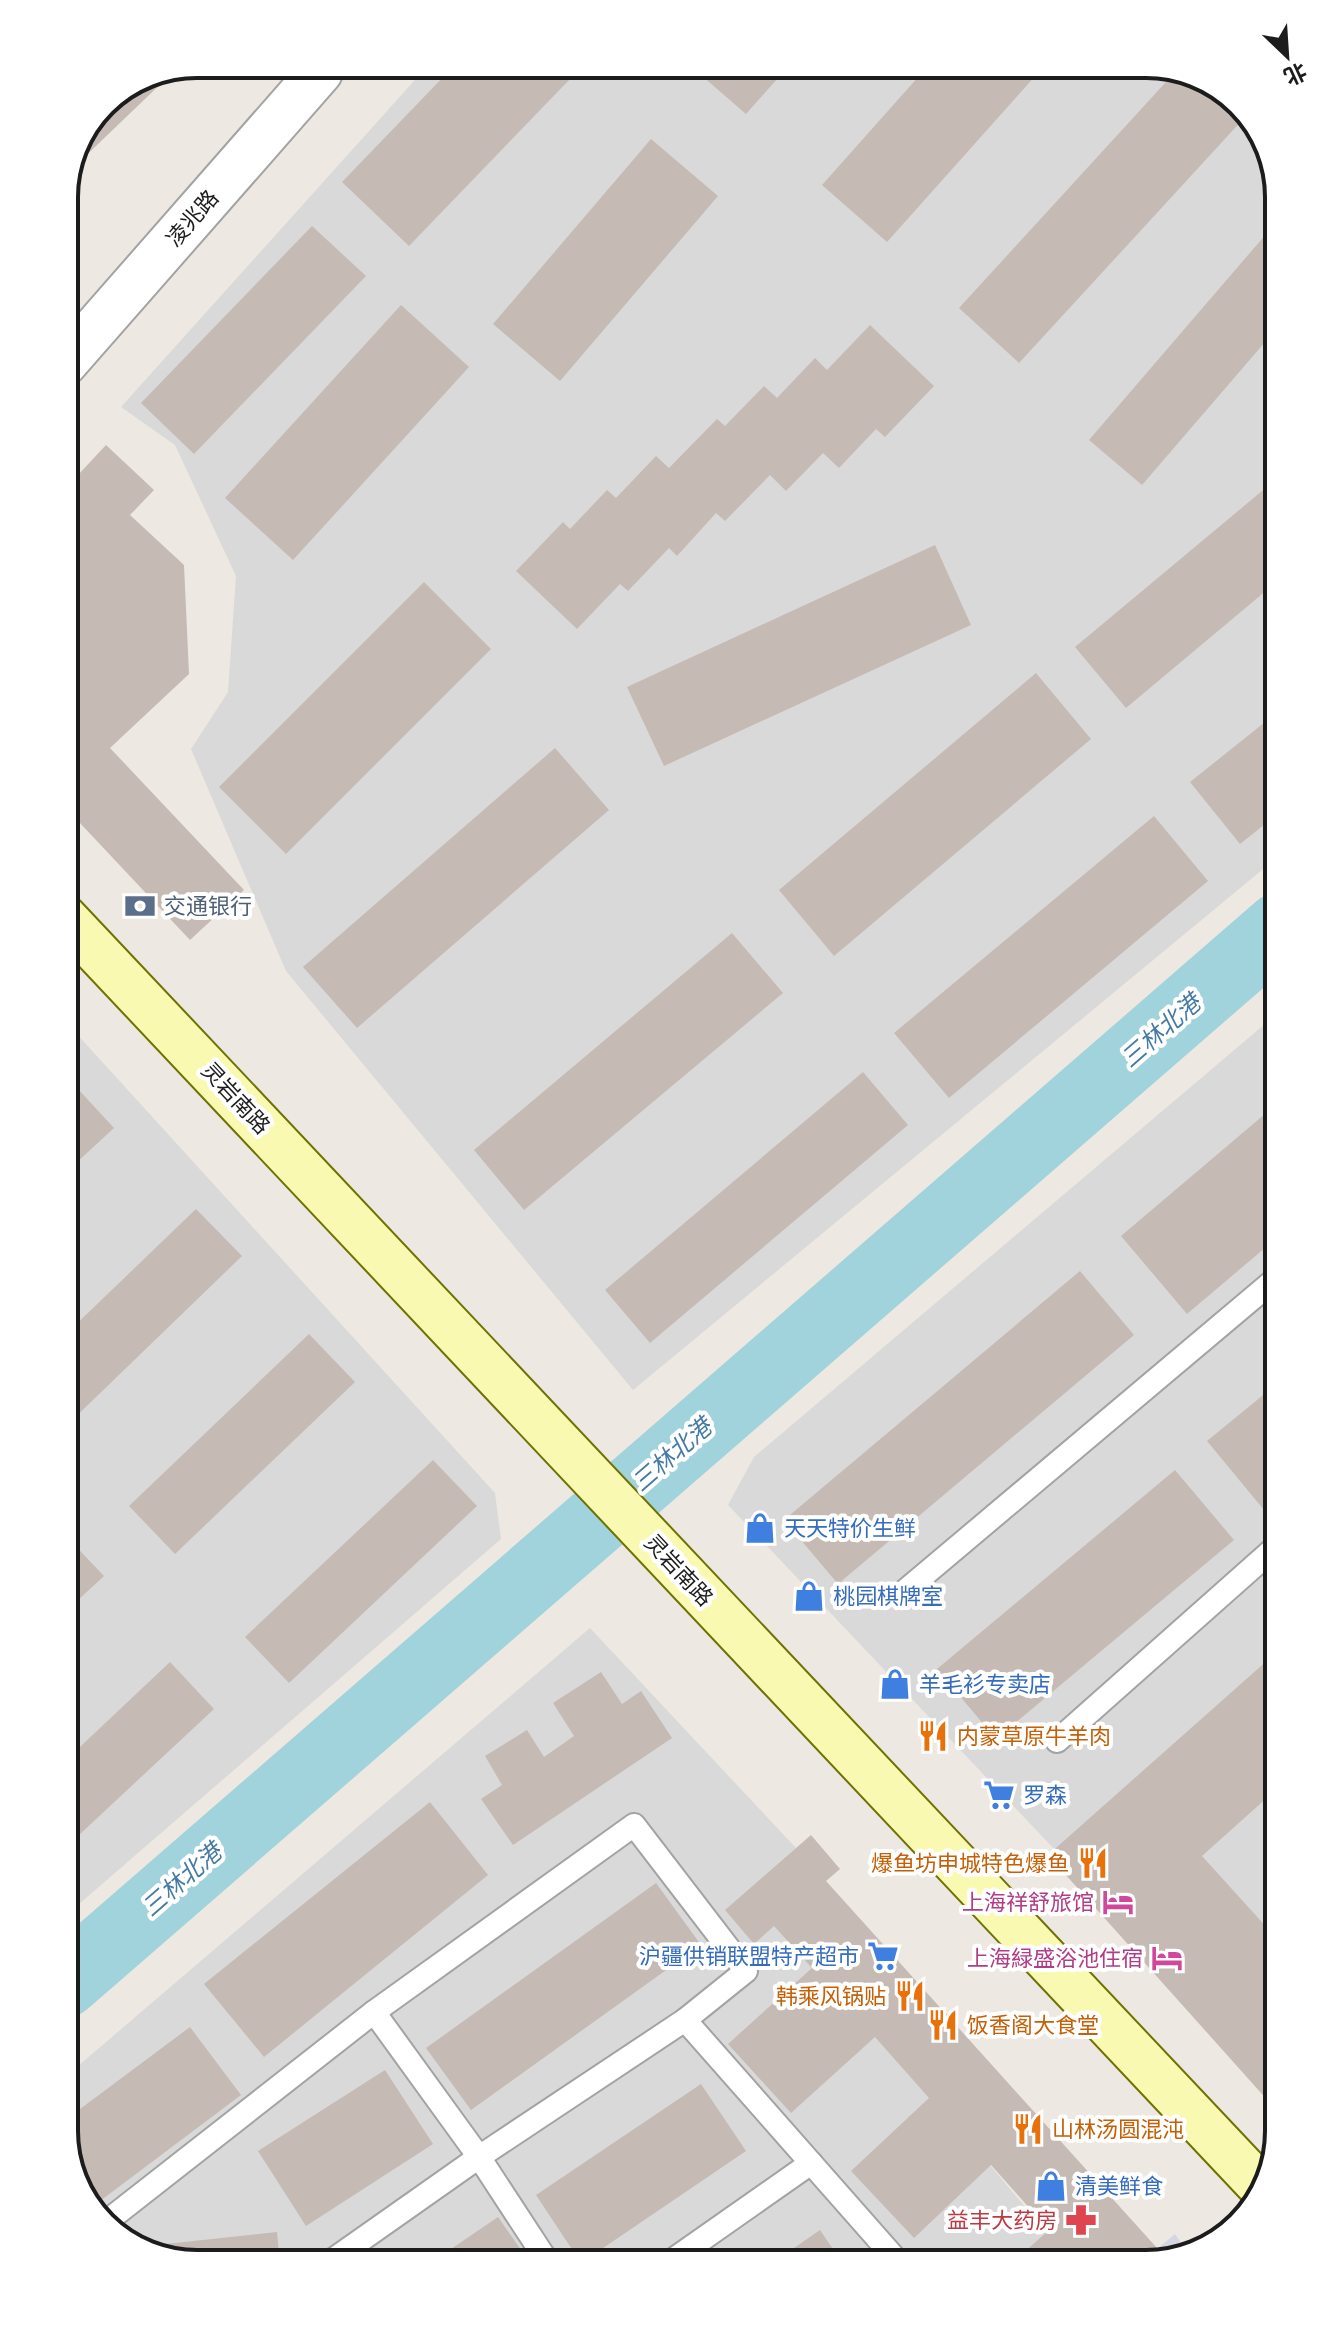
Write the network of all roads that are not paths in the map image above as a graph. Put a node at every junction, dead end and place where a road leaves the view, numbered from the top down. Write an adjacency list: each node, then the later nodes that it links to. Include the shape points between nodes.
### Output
1 (315, 78): 2 (street, 凌兆路)
2 (78, 348)
3 (78, 932): 12 (street, 灵岩南路)
4 (1265, 1288): 6 (lane)
5 (1265, 1556): 7 (lane)
6 (905, 1591)
7 (1057, 1741)
8 (374, 2012): 9 (lane, via 634,1825 746,1971); 10 (lane); 13 (lane)
9 (685, 2020): 10 (lane); 11 (lane)
10 (479, 2157): 14 (lane); 15 (lane)
11 (811, 2163): 16 (lane); 17 (lane)
12 (1254, 2180)
13 (113, 2216)
14 (347, 2250)
15 (540, 2250)
16 (687, 2250)
17 (888, 2250)

